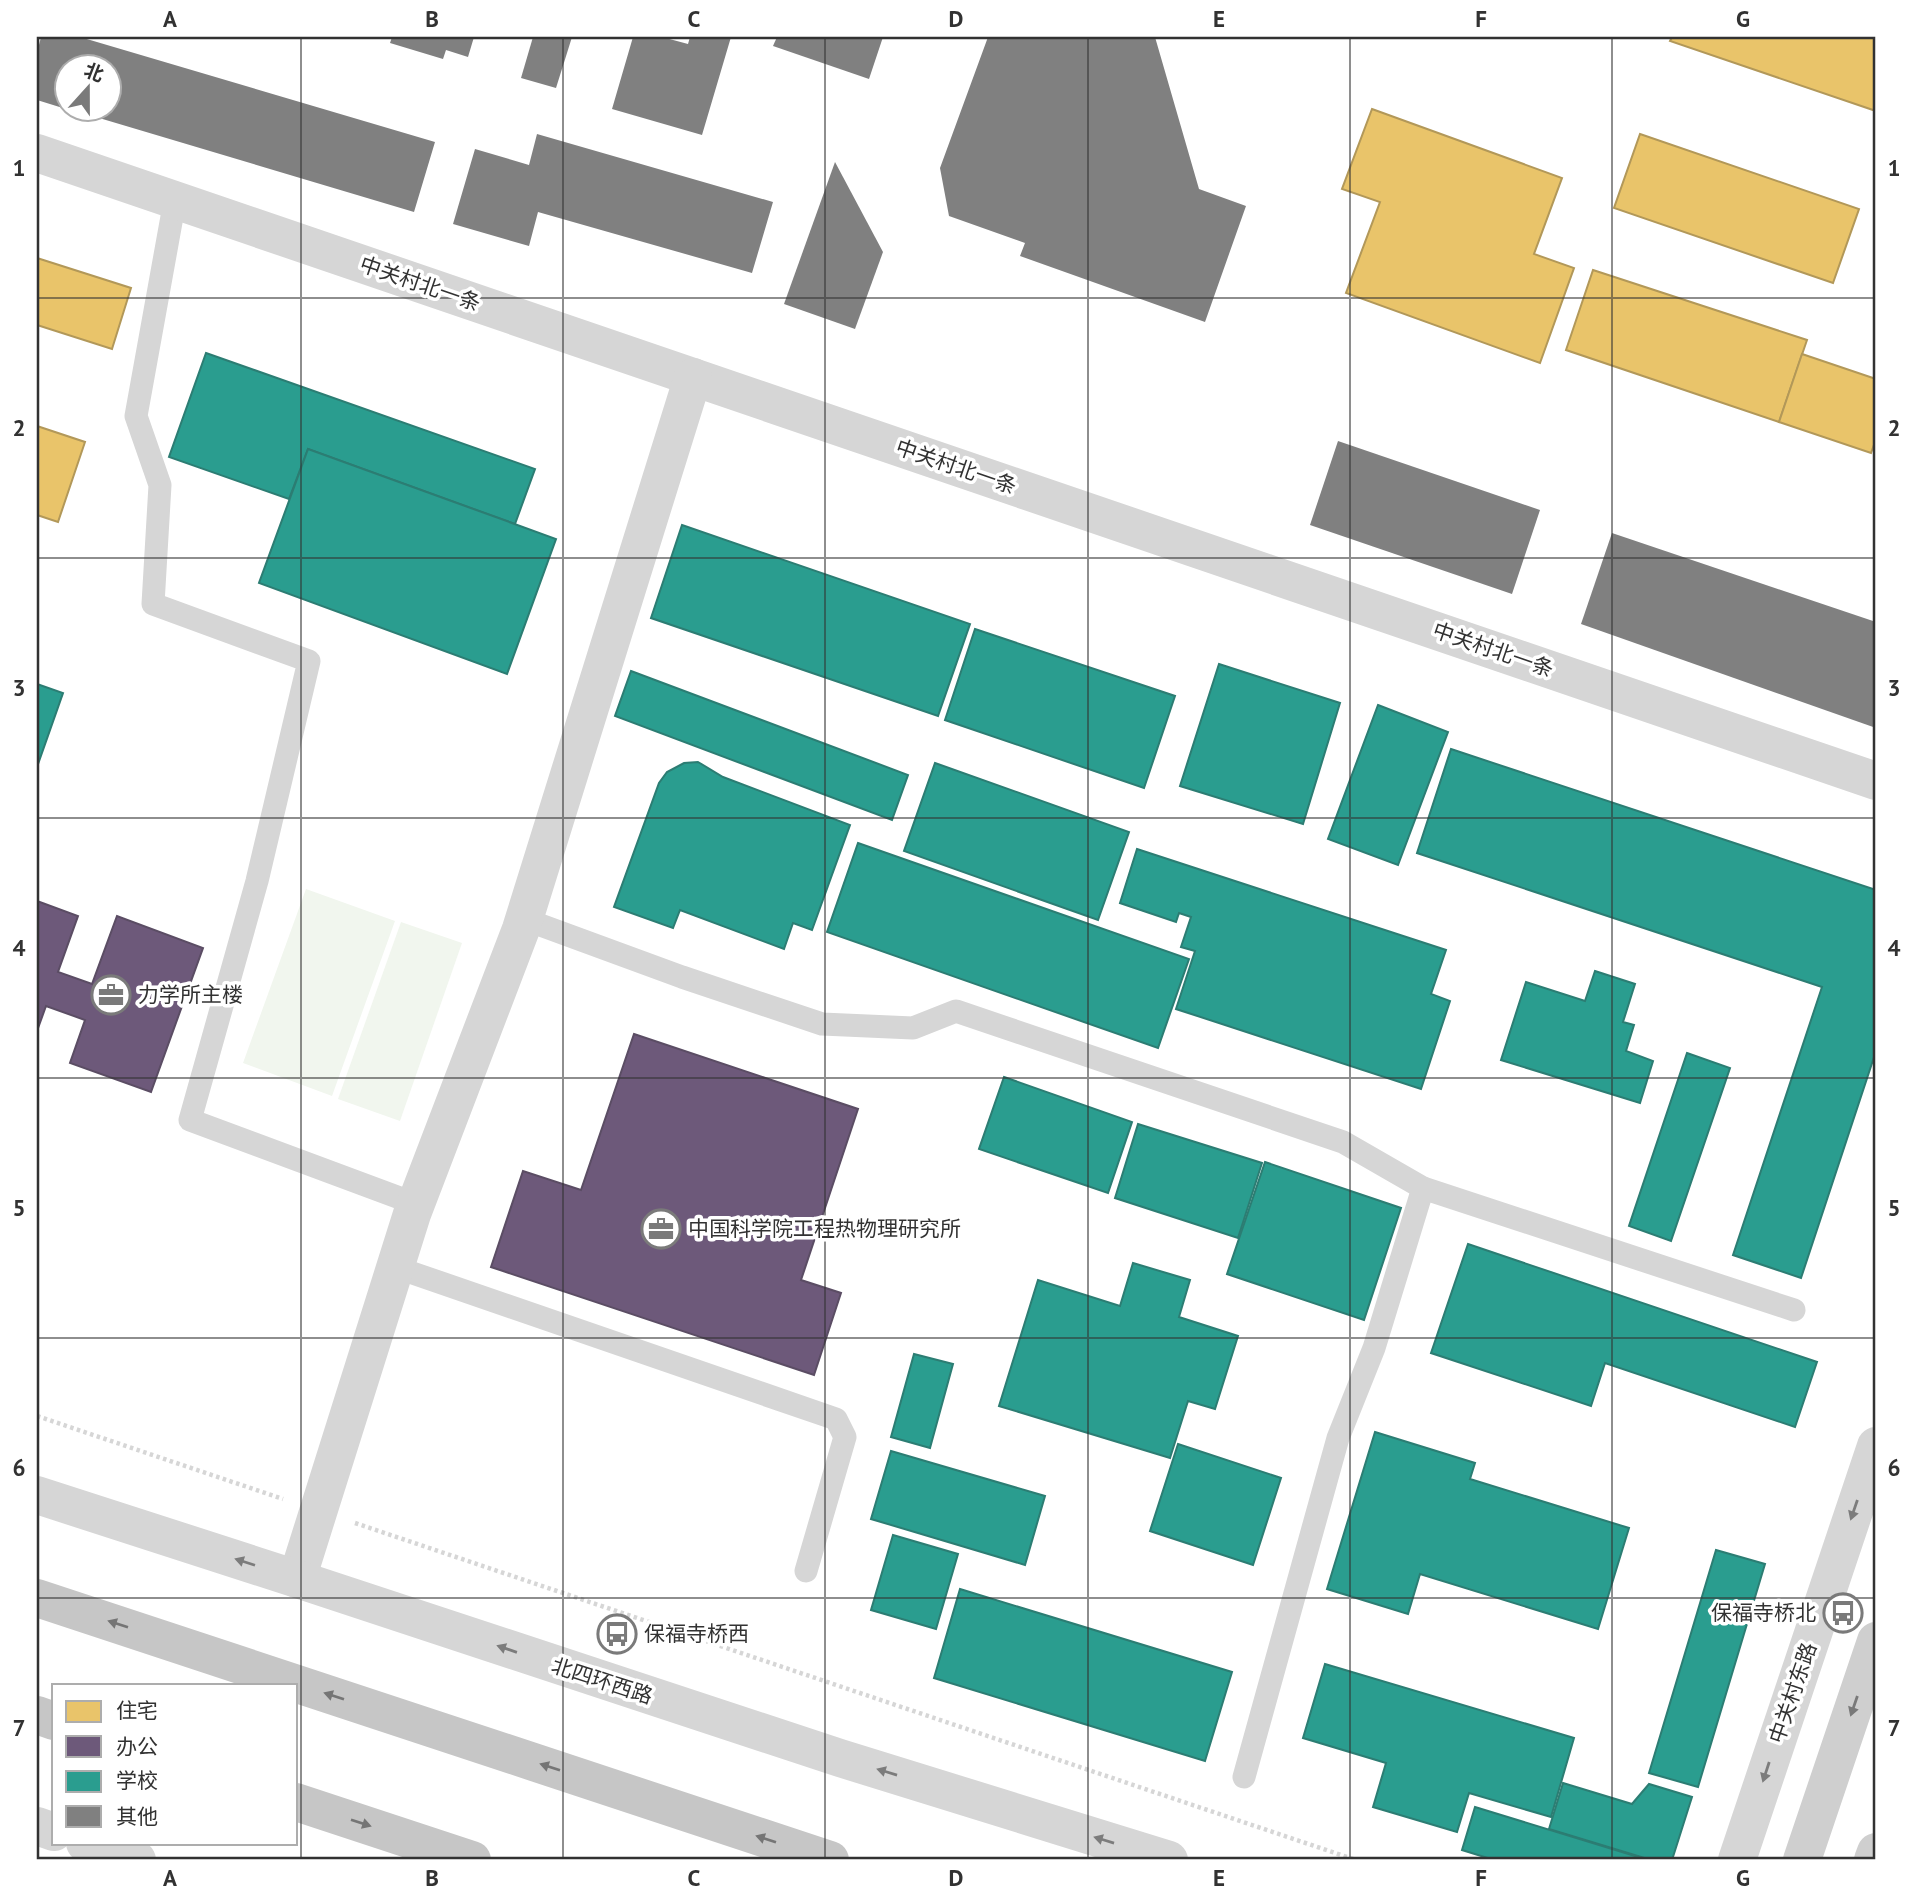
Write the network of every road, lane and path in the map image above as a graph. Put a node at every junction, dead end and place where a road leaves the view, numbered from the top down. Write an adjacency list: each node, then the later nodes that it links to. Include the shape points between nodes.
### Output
1 (37, 153): 2 (street, 中关村北一条)
2 (176, 200): 3 (street, 中关村北一条); 7 (lane, via 136,416 160,485 153,604 309,661 257,881 190,1120)
3 (693, 377): 4 (street, 中关村北一条); 5 (street)
4 (1876, 781)
5 (524, 919): 6 (lane, via 822,1024 913,1028 956,1011 1343,1142); 7 (street)
6 (1423, 1188): 9 (lane); 20 (lane, via 1374,1348 1339,1438)
7 (416, 1204): 8 (street)
8 (395, 1267): 13 (street); 14 (lane, via 836,1419 845,1437)
9 (1794, 1310)
10 (37, 1416): 13 (path)
11 (1876, 1446): 29 (street, 中关村东路, one-way to 29)
12 (37, 1495): 15 (street, 北四环西路, one-way to 12, via 70,1519)
13 (319, 1511): 15 (street); 28 (path)
14 (806, 1571)
15 (297, 1579): 27 (street, 北四环西路, one-way to 15)
16 (37, 1598): 18 (highway, one-way to 16)
17 (1876, 1641): 30 (main road, one-way to 30)
18 (297, 1684)
19 (298, 1684): 26 (highway, one-way to 19)
20 (1244, 1777)
21 (298, 1803): 25 (highway, one-way to 25)
22 (88, 1844): 24 (street)
23 (1876, 1852): 31 (main road)
24 (137, 1860)
25 (472, 1860)
26 (830, 1860)
27 (1169, 1860)
28 (1356, 1860)
29 (1737, 1860)
30 (1802, 1860)
31 (1874, 1860)

